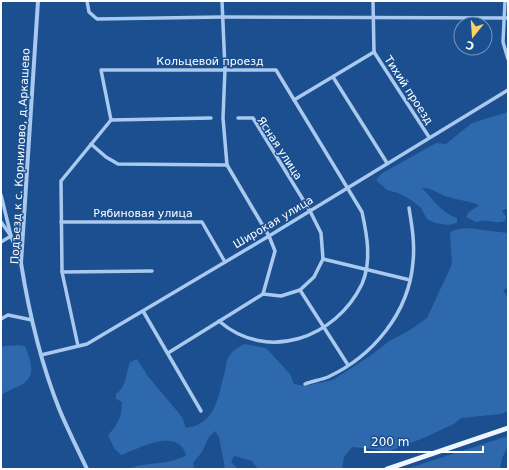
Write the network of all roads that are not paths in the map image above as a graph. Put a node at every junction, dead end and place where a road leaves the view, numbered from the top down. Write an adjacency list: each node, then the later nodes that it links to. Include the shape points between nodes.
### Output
1 (38, 1): 33 (street, Подъезд к с. Корнилово, д.Аркашево)
2 (86, 1): 6 (street, via 89,12 97,19)
3 (222, 1): 6 (street)
4 (373, 1): 8 (street)
5 (505, 1): 7 (street)
6 (222, 17): 8 (street); 11 (street)
7 (506, 17): 8 (street); 10 (street, via 503,42)
8 (373, 18): 9 (street)
9 (374, 52): 12 (street); 18 (street, Тихий проезд)
10 (508, 58)
11 (224, 70): 14 (street, Кольцевой проезд, via 276,70); 17 (street, Кольцевой проезд, via 101,70); 21 (street, via 223,118)
12 (333, 77): 14 (street); 20 (street)
13 (508, 90): 18 (street, Широкая улица)
14 (294, 100): 22 (street, Кольцевой проезд)
15 (211, 118): 17 (street)
16 (238, 118): 25 (street, Ясная улица, via 253,118)
17 (111, 120): 19 (street)
18 (430, 137): 20 (street, Широкая улица)
19 (92, 144): 21 (street, via 118,164); 27 (street, via 61,181)
20 (387, 163): 22 (street, Широкая улица)
21 (227, 165): 29 (street)
22 (348, 188): 25 (street, Широкая улица); 34 (street, Кольцевой проезд, via 362,212 368,236 368,259)
23 (1, 195): 28 (street)
24 (409, 208): 37 (street, via 414,246)
25 (310, 210): 29 (street, Широкая улица); 31 (street, Ясная улица, via 321,233)
26 (1, 222): 28 (street)
27 (61, 222): 32 (street, Рябиновая улица, via 202,222); 36 (street)
28 (11, 236): 30 (street); 33 (street)
29 (269, 236): 32 (street, Широкая улица); 39 (street, via 275,251)
30 (1, 242)
31 (323, 259): 34 (street); 38 (street, via 314,277)
32 (225, 262): 40 (street, Широкая улица)
33 (21, 263): 42 (street, Подъезд к с. Корнилово, д.Аркашево)
34 (365, 269): 37 (street); 44 (street, Кольцевой проезд, via 362,283 350,302)
35 (152, 271): 36 (street)
36 (62, 272): 45 (street)
37 (410, 280): 48 (street, via 404,299 384,335 368,351)
38 (300, 290): 39 (street, via 281,296); 44 (street)
39 (263, 294): 43 (street)
40 (143, 311): 45 (street, Широкая улица, via 87,344); 46 (street)
41 (1, 318): 42 (street, via 8,315)
42 (32, 320): 47 (street, Подъезд к с. Корнилово, д.Аркашево)
43 (219, 321): 44 (street, Кольцевой проезд, via 243,337 264,343 285,342 309,335); 46 (street)
44 (323, 326): 48 (street)
45 (78, 346): 47 (street, Широкая улица)
46 (168, 353): 50 (street)
47 (41, 355): 52 (street, Подъезд к с. Корнилово, д.Аркашево, via 60,409)
48 (348, 365): 49 (street, via 328,377)
49 (305, 384)
50 (201, 411)
51 (508, 428): 53 (main road)
52 (87, 469)
53 (387, 469)

